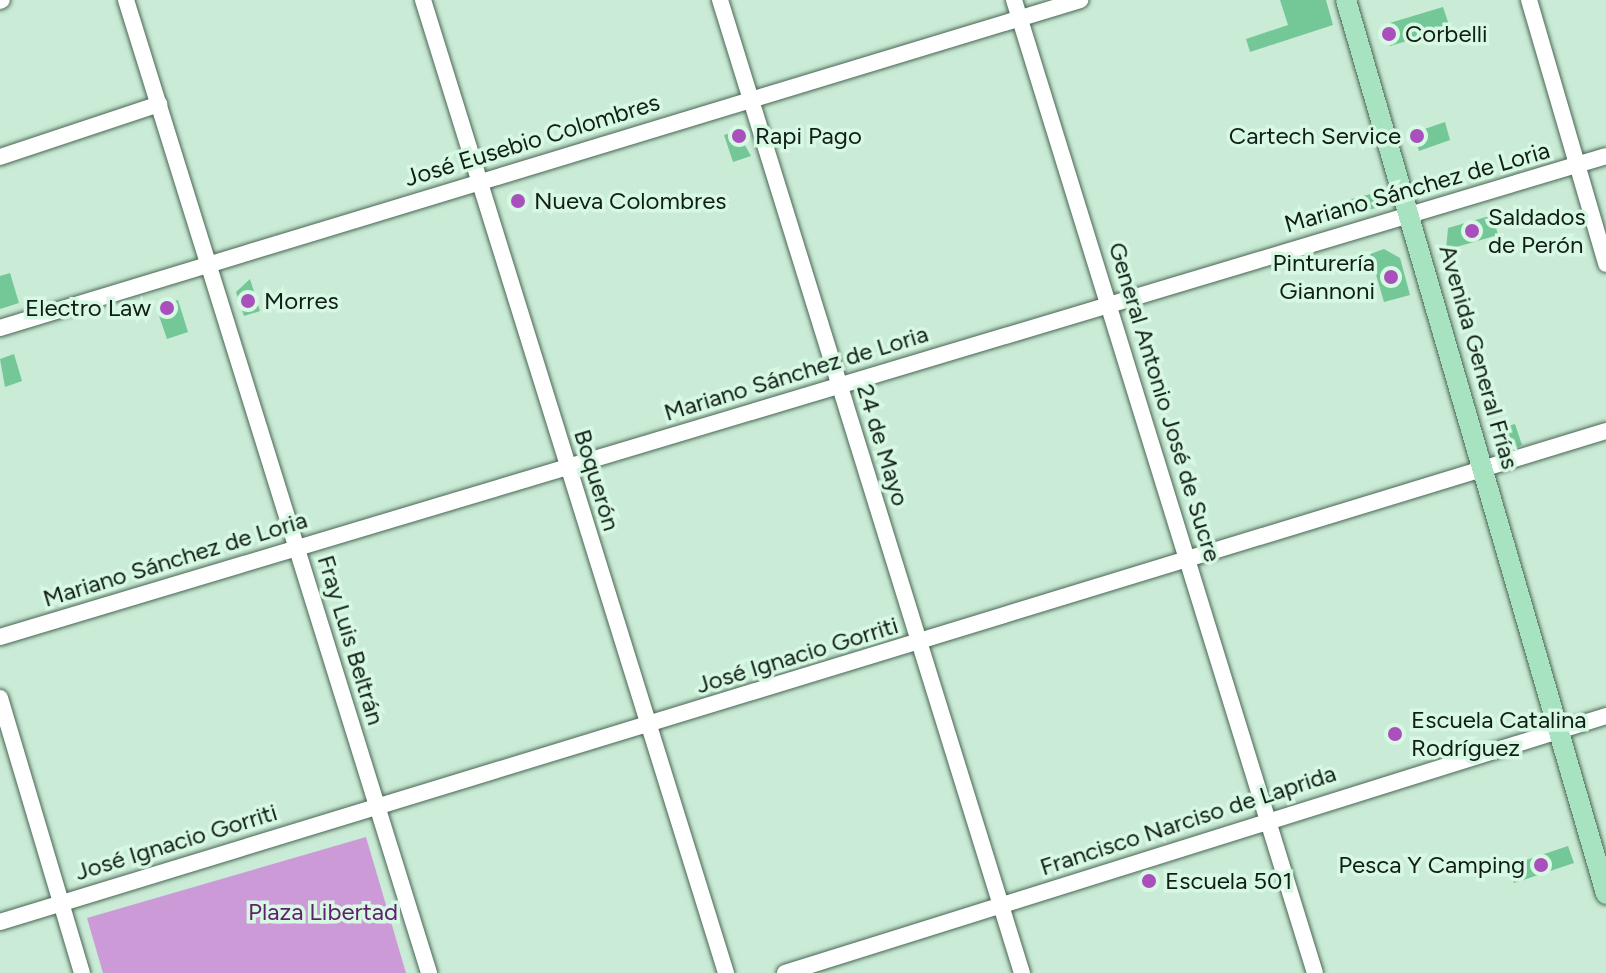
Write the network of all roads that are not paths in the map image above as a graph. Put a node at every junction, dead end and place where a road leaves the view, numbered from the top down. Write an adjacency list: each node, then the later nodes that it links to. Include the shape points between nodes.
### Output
1 (126, 0): 10 (street, Fray Luis Beltrán)
2 (423, 0): 14 (street, Boquerón)
3 (720, 0): 9 (street, 24 de Mayo)
4 (1014, 0): 8 (street, General Antonio José de Sucre)
5 (1080, 0): 8 (street, José Eusebio Colombres)
6 (1346, 0): 15 (main road, Avenida General Frías)
7 (1529, 0): 13 (street)
8 (1020, 18): 9 (street, José Eusebio Colombres); 18 (street, General Antonio José de Sucre)
9 (750, 98): 14 (street, José Eusebio Colombres); 20 (street, 24 de Mayo)
10 (159, 104): 12 (street); 17 (street, Fray Luis Beltrán)
11 (1606, 156): 13 (street, Mariano Sánchez de Loria)
12 (0, 157)
13 (1578, 164): 15 (street, Mariano Sánchez de Loria); 16 (street)
14 (477, 183): 17 (street, José Eusebio Colombres); 22 (street, Boquerón)
15 (1410, 213): 18 (street, Mariano Sánchez de Loria); 23 (main road, Avenida General Frías)
16 (1606, 264)
17 (208, 265): 19 (street, José Eusebio Colombres); 24 (street, Fray Luis Beltrán)
18 (1111, 303): 20 (street, Mariano Sánchez de Loria); 25 (street, General Antonio José de Sucre)
19 (0, 328)
20 (840, 385): 22 (street, Mariano Sánchez de Loria); 27 (street, 24 de Mayo)
21 (1606, 431): 23 (street, José Ignacio Gorriti)
22 (567, 466): 24 (street, Mariano Sánchez de Loria); 30 (street, Boquerón)
23 (1485, 466): 25 (street, José Ignacio Gorriti); 31 (main road, Avenida General Frías)
24 (297, 548): 26 (street, Mariano Sánchez de Loria); 32 (street, Fray Luis Beltrán)
25 (1188, 557): 27 (street, José Ignacio Gorriti); 33 (street, General Antonio José de Sucre)
26 (0, 637)
27 (919, 644): 30 (street, José Ignacio Gorriti); 36 (street, 24 de Mayo)
28 (0, 698): 35 (street)
29 (1606, 716): 31 (street, Francisco Narciso de Laprida)
30 (648, 725): 32 (street, José Ignacio Gorriti); 40 (street, Boquerón)
31 (1559, 730): 33 (street, Francisco Narciso de Laprida); 34 (main road, Avenida General Frías)
32 (377, 806): 35 (street, José Ignacio Gorriti); 39 (street, Fray Luis Beltrán)
33 (1267, 818): 36 (street, Francisco Narciso de Laprida); 43 (street, General Antonio José de Sucre)
34 (1606, 894)
35 (61, 903): 37 (street, José Ignacio Gorriti); 38 (street)
36 (1001, 904): 41 (street, Francisco Narciso de Laprida); 42 (street, 24 de Mayo)
37 (0, 922)
38 (82, 973)
39 (429, 973)
40 (726, 973)
41 (785, 973)
42 (1022, 973)
43 (1315, 973)

